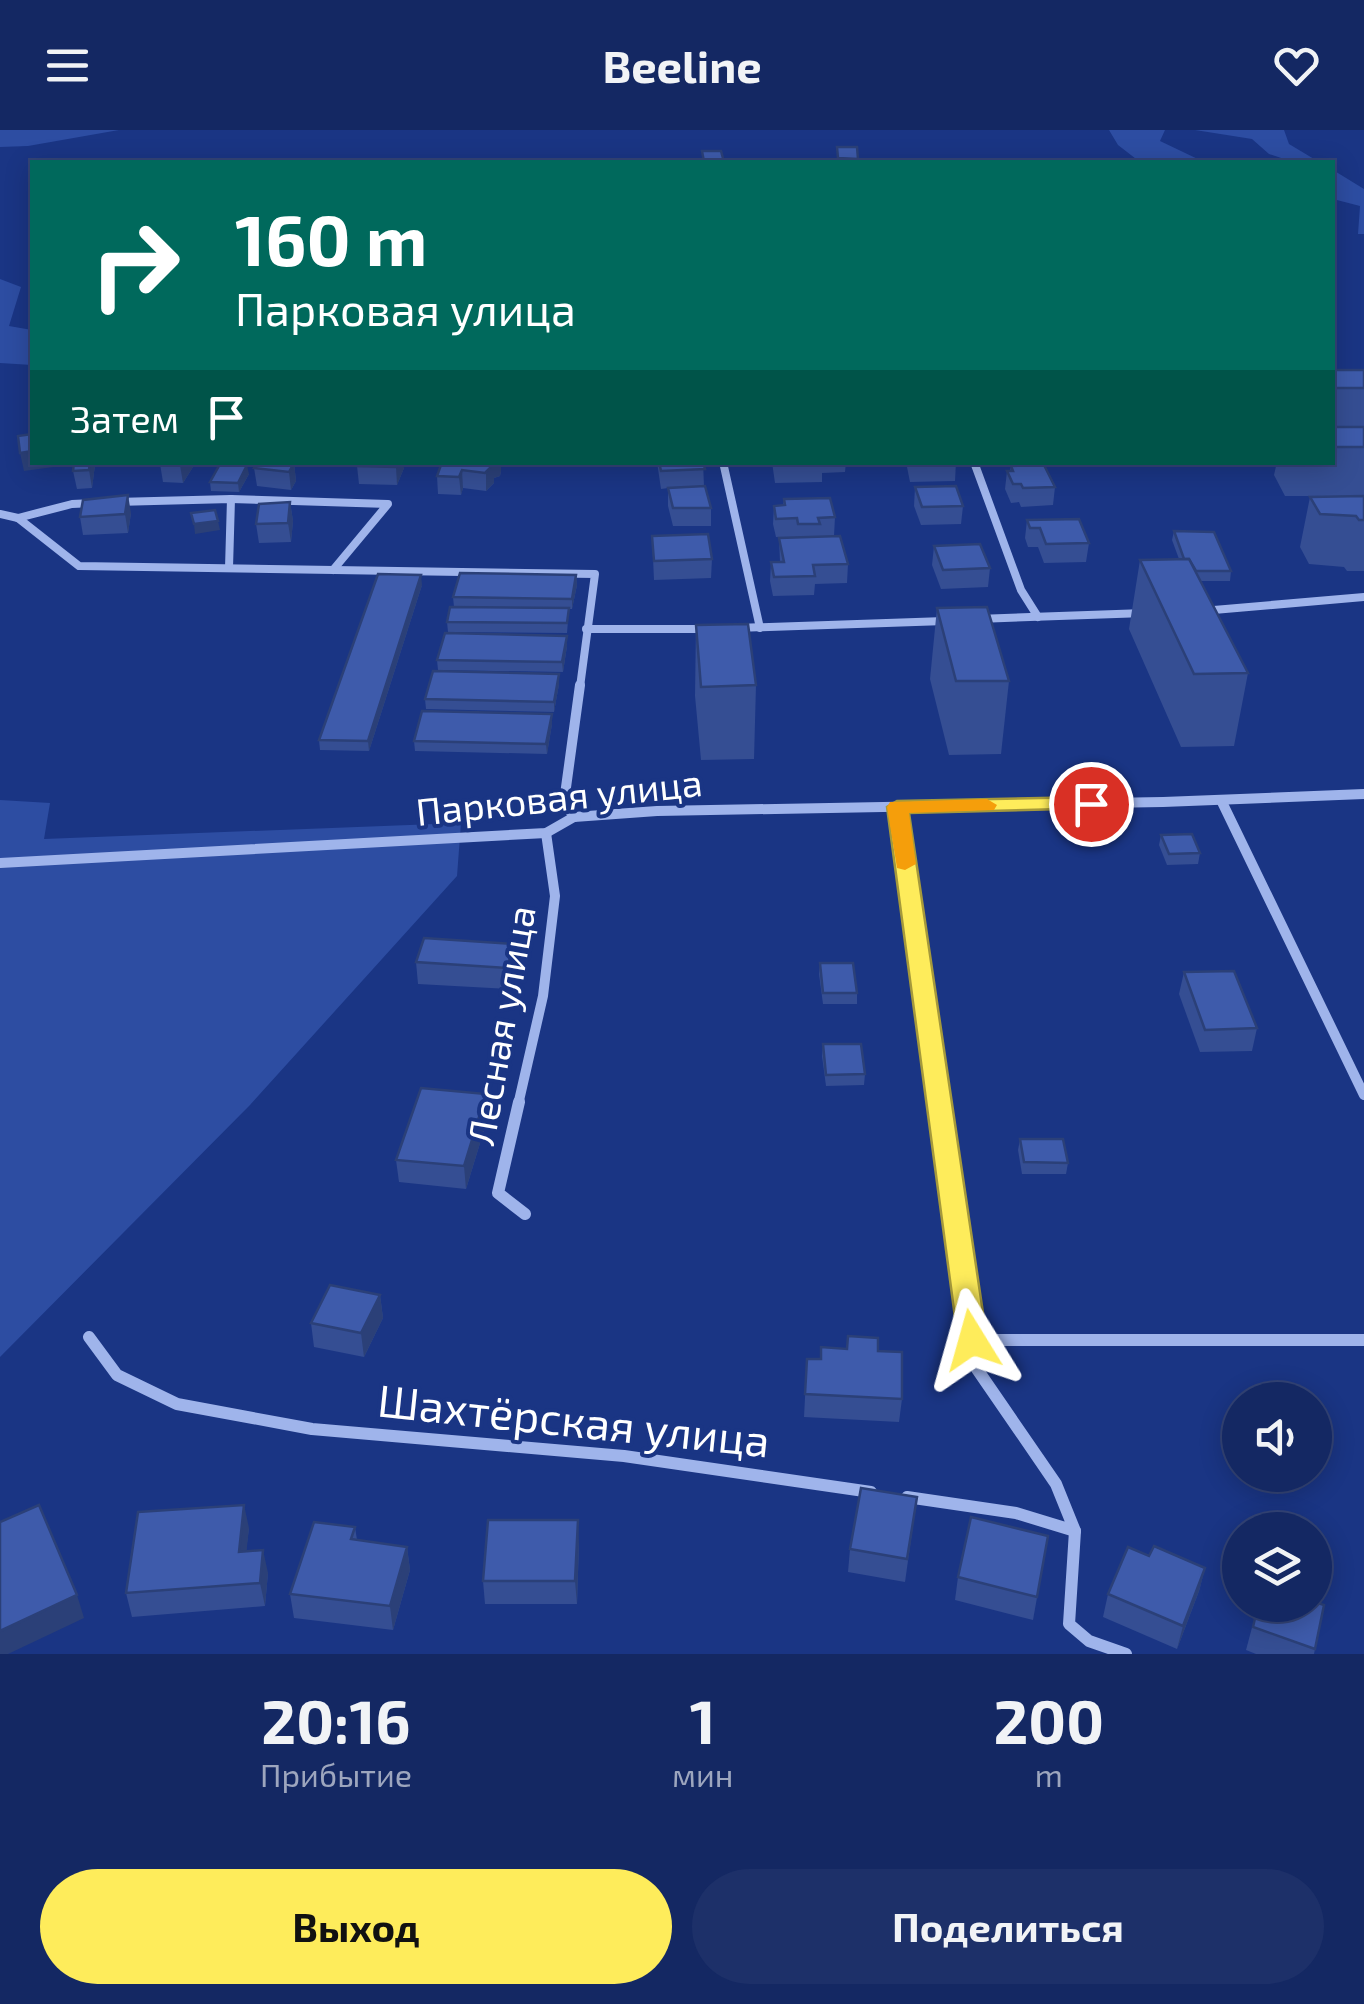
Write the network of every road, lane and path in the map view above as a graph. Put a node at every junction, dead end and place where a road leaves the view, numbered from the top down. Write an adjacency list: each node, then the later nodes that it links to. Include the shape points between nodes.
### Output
1 (724, 465): 14 (street)
2 (975, 465): 11 (street, via 1021,590)
3 (230, 499): 5 (street, via 72,504); 6 (street); 7 (street, via 388,504)
4 (0, 514): 5 (street)
5 (18, 518): 6 (street, via 78,566)
6 (229, 568): 7 (street)
7 (333, 570): 15 (street, via 595,574)
8 (1364, 597): 9 (street)
9 (1194, 611)
10 (1155, 613): 11 (street)
11 (1038, 616): 12 (street)
12 (974, 619)
13 (954, 620): 14 (street)
14 (760, 628): 15 (street)
15 (586, 629): 19 (street, via 564,802)
16 (1364, 794): 17 (street, Парковая улица)
17 (1221, 800): 18 (street, Парковая улица); 22 (street)
18 (897, 807): 19 (street, Парковая улица); 25 (street)
19 (574, 817): 20 (street, Парковая улица)
20 (546, 833): 21 (street, Парковая улица); 23 (street, Лесная улица, via 555,896 542,996 498,1193)
21 (0, 863)
22 (1364, 1095)
23 (525, 1214)
24 (89, 1337): 27 (street, Шахтёрская улица, via 117,1375 177,1404 312,1429 624,1456 1016,1513)
25 (972, 1340): 26 (street); 27 (street, via 977,1370 1056,1484)
26 (1364, 1340)
27 (1075, 1531): 28 (street, via 1069,1624 1089,1642)
28 (1126, 1654)

